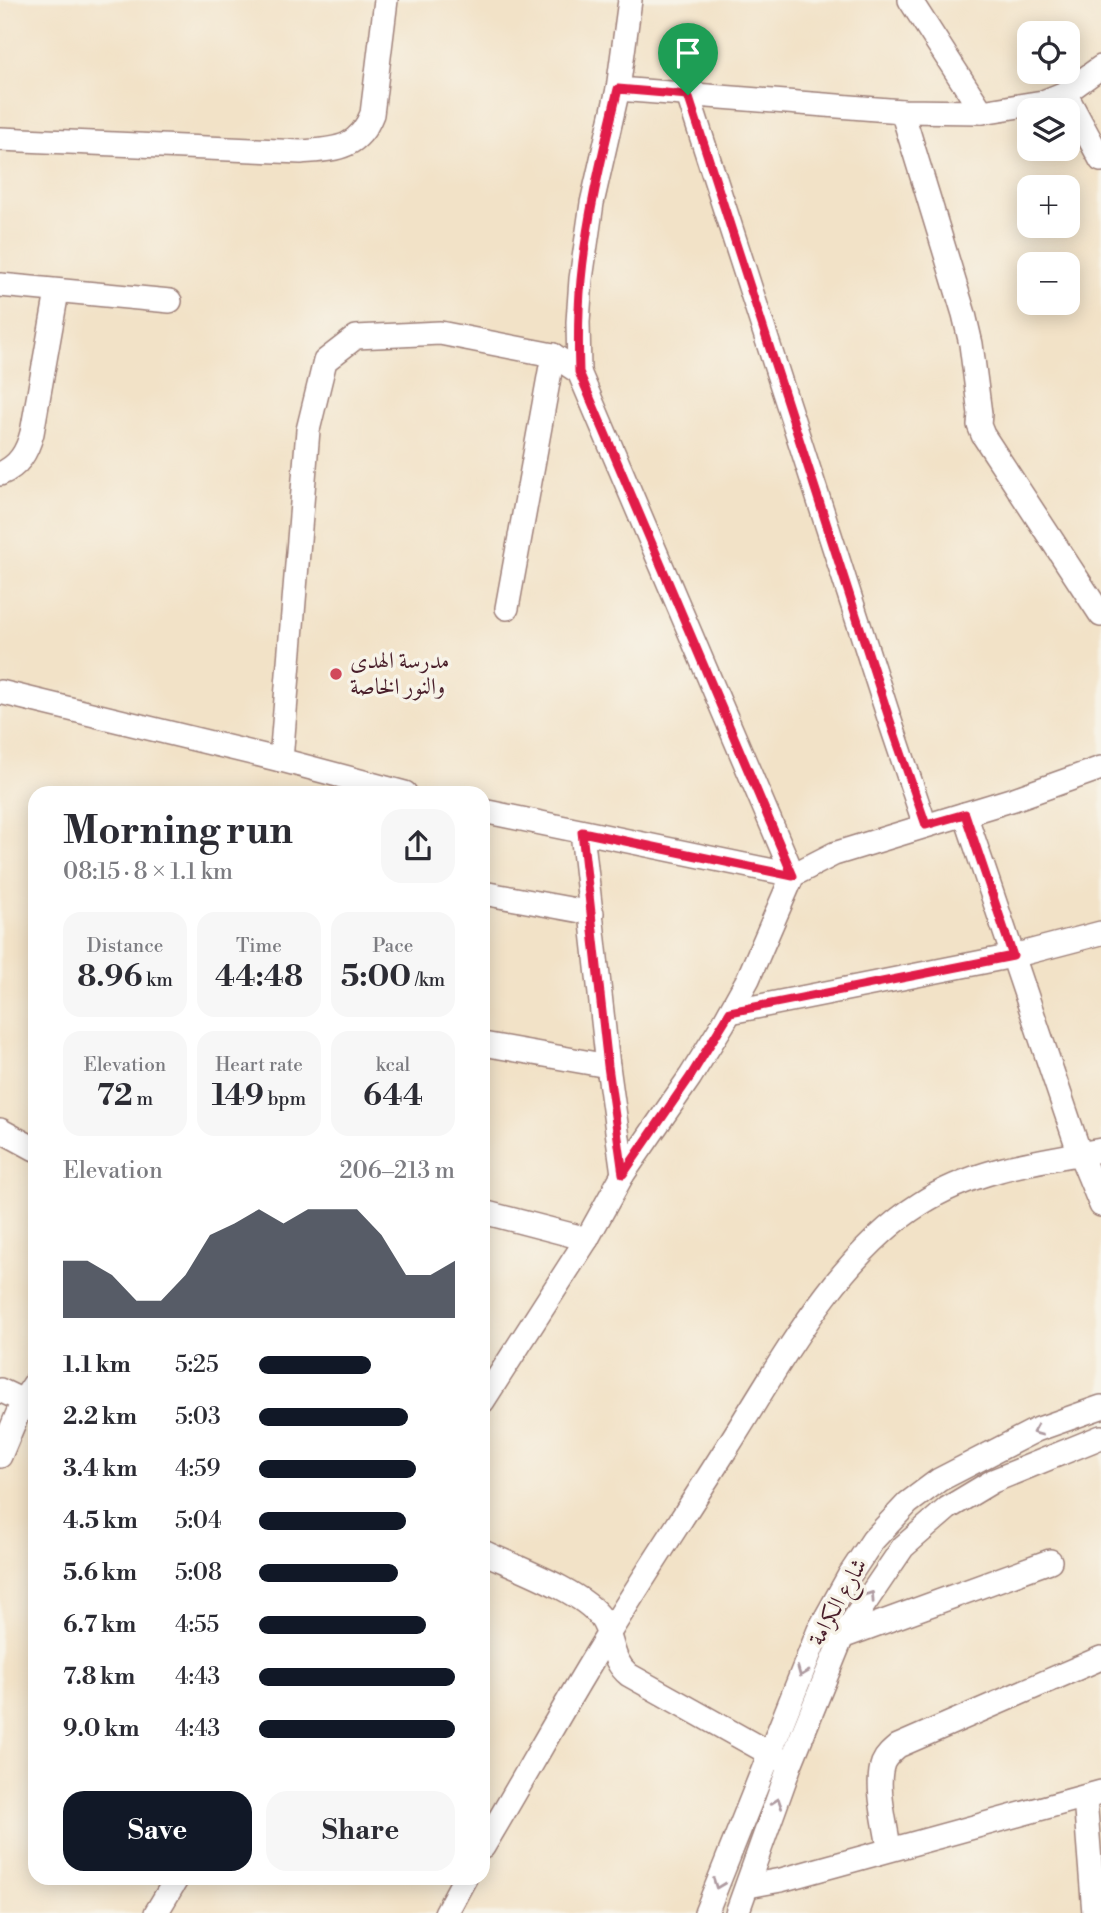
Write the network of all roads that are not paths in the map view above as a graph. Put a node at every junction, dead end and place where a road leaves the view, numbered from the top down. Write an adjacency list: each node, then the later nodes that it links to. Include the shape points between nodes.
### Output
1 (386, 0): 10 (street, via 372,114 354,142 335,149 301,152)
2 (630, 0): 5 (street)
3 (910, 0): 9 (street)
4 (1101, 67): 6 (street)
5 (618, 89): 7 (street); 16 (street, via 592,203 581,279)
6 (1065, 93): 9 (street, via 1024,106); 11 (street)
7 (688, 95): 8 (street); 26 (street)
8 (902, 111): 9 (street); 19 (street, via 964,314 979,425)
9 (982, 112)
10 (0, 139)
11 (1101, 160)
12 (0, 285): 13 (street)
13 (57, 292): 14 (street); 17 (street, via 30,442 19,461)
14 (170, 301)
15 (552, 355): 16 (street); 18 (street); 21 (street, via 440,333 356,337 325,361 308,430)
16 (579, 372): 28 (street)
17 (0, 474)
18 (507, 608)
19 (1101, 615)
20 (0, 692): 21 (street)
21 (281, 760): 23 (street)
22 (1101, 768): 25 (street)
23 (379, 786)
24 (490, 812): 27 (street)
25 (965, 814): 26 (street); 32 (street)
26 (926, 825): 28 (street, via 834,855)
27 (582, 832): 28 (street); 30 (street)
28 (793, 876): 33 (street)
29 (490, 894): 30 (street)
30 (592, 913): 35 (street)
31 (1101, 933): 32 (street)
32 (1013, 956): 33 (street); 38 (street)
33 (730, 1012): 39 (street)
34 (490, 1045): 35 (street)
35 (608, 1066): 39 (street)
36 (0, 1130): 37 (street)
37 (28, 1145)
38 (1090, 1152): 40 (street); 52 (street, via 1017,1165 947,1188 886,1230 824,1297)
39 (623, 1174): 42 (street)
40 (1101, 1205)
41 (490, 1214): 42 (street)
42 (587, 1239): 43 (street)
43 (490, 1380)
44 (0, 1390): 45 (street)
45 (28, 1392)
46 (28, 1394): 49 (street)
47 (1101, 1407): 55 (street, شارع الكرامة, one-way to 55, via 1036,1430 939,1480 908,1503 873,1540 819,1630)
48 (1101, 1437): 53 (street, شارع الكرامة, one-way to 48, via 903,1547 948,1508 993,1481)
49 (0, 1456)
50 (490, 1555): 52 (street, via 579,1597 600,1617)
51 (1049, 1561): 53 (street)
52 (608, 1634): 55 (street, via 619,1667 629,1675); 58 (street)
53 (842, 1637): 56 (street, شارع الكرامة)
54 (1101, 1658): 59 (street, via 898,1746 888,1755 881,1778)
55 (769, 1755): 56 (street); 65 (street, شارع الكرامة, one-way to 65)
56 (790, 1765): 62 (street, شارع الكرامة, one-way to 56)
57 (1093, 1795): 59 (street); 67 (street)
58 (490, 1835)
59 (890, 1848): 62 (street)
60 (173, 1885): 63 (street)
61 (462, 1885): 64 (street)
62 (748, 1886): 66 (street, شارع الكرامة)
63 (156, 1913)
64 (446, 1913)
65 (706, 1913)
66 (737, 1913)
67 (1094, 1913)

